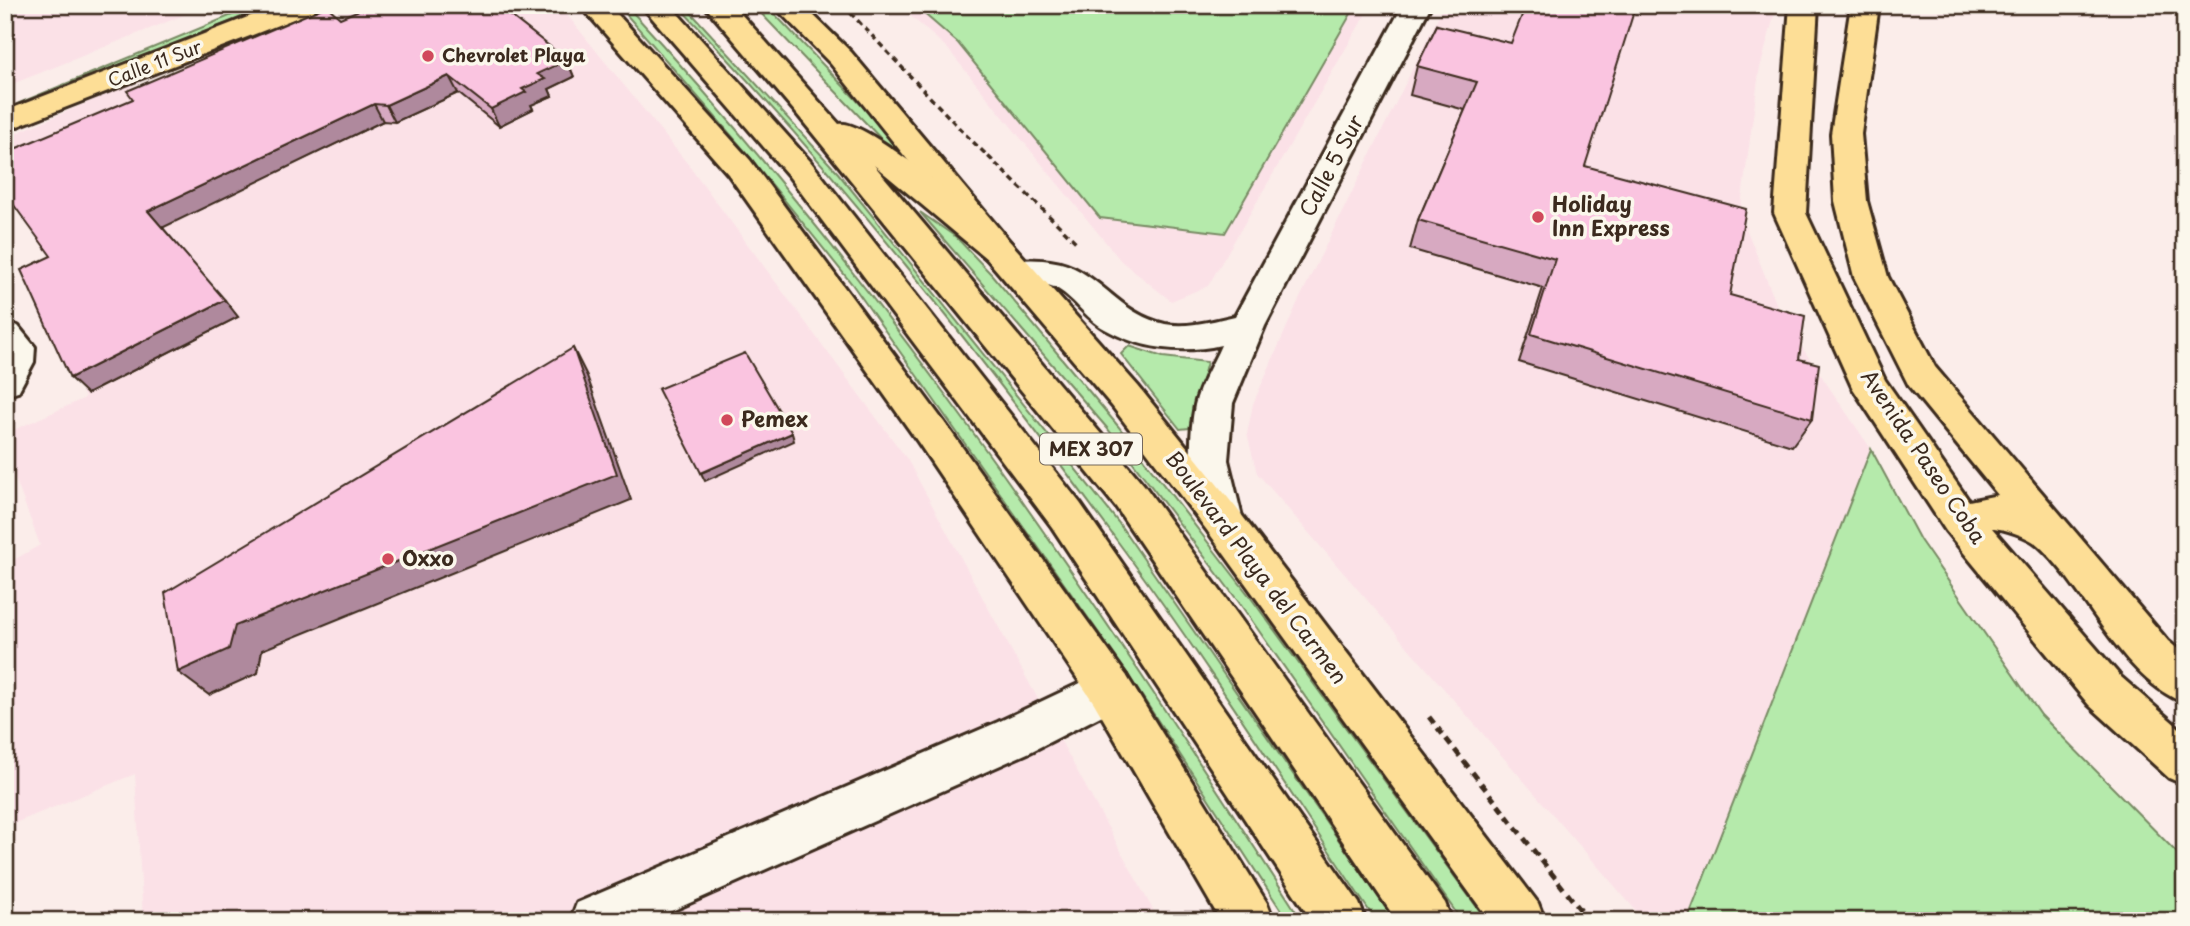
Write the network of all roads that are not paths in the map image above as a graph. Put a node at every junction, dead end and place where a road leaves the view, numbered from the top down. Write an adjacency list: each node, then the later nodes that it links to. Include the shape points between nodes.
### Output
1 (239, 5): 10 (main road, Calle 11 Sur)
2 (304, 5): 12 (main road, Calle 11 Sur)
3 (594, 5): 21 (main road, via 739,167)
4 (655, 5): 25 (main road, MEX 307, via 799,168 1066,515)
5 (718, 5): 11 (main road, MEX 307)
6 (787, 5): 13 (main road, Boulevard Playa del Carmen, via 841,58)
7 (1417, 5): 14 (street, Calle 5 Sur)
8 (1804, 5): 17 (main road, Avenida Paseo Coba, via 1790,213 1870,387)
9 (1865, 5): 19 (main road, via 1846,134 1850,201 1871,277 1922,376)
10 (5, 101)
11 (808, 107): 13 (main road, via 872,148); 26 (main road, MEX 307, via 1130,496)
12 (5, 122)
13 (1008, 261): 14 (street, via 1062,276 1117,320 1165,337 1198,337); 18 (main road, Boulevard Playa del Carmen, via 1125,396)
14 (1247, 326): 18 (street, Calle 5 Sur, via 1214,403 1209,460)
15 (5, 335): 16 (street, via 17,347 16,362)
16 (5, 382)
17 (1961, 519): 19 (main road, via 1996,511); 22 (main road, Avenida Paseo Coba, via 2105,691)
18 (1223, 521): 27 (main road, Boulevard Playa del Carmen)
19 (2052, 532): 20 (main road, via 2153,655)
20 (2185, 682)
21 (1110, 689): 23 (street, via 1014,737); 24 (main road)
22 (2185, 762)
23 (594, 920)
24 (1249, 921)
25 (1341, 921)
26 (1427, 921)
27 (1520, 921)

